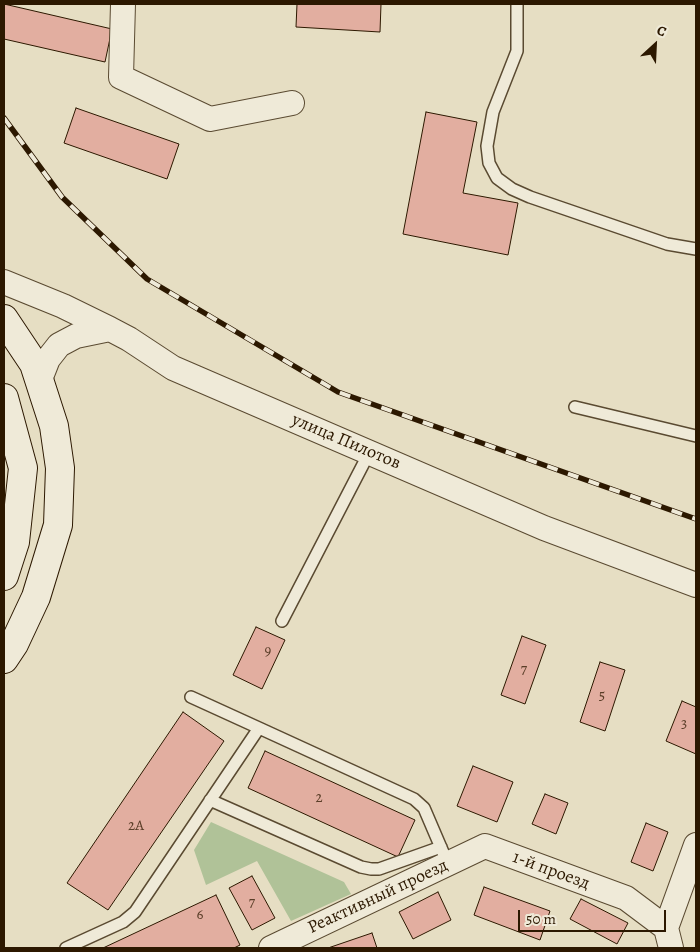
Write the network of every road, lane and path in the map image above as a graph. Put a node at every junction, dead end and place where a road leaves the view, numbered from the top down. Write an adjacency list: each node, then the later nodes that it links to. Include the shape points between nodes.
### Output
1 (123, 4): 3 (street, via 121,77 210,119)
2 (517, 4): 4 (lane, via 517,51 493,112 487,146 489,163 497,178 530,197 667,244)
3 (292, 104)
4 (696, 249)
5 (4, 282): 7 (street, улица Пилотов)
6 (4, 319): 8 (main road, via 34,364)
7 (110, 329): 8 (street, via 76,336 59,345 48,359); 12 (street, улица Пилотов, via 173,368)
8 (39, 382): 16 (main road, via 54,426 60,468 58,525 36,597)
9 (4, 398): 13 (main road, via 22,468 16,542)
10 (575, 407): 11 (lane)
11 (696, 436)
12 (369, 453): 14 (street, улица Пилотов, via 544,528); 15 (lane)
13 (4, 576)
14 (696, 585)
15 (282, 621)
16 (4, 659)
17 (191, 697): 18 (lane)
18 (259, 728): 19 (lane); 22 (lane, via 414,799 424,808)
19 (210, 800): 22 (lane, via 361,867 379,868); 24 (lane, via 130,918)
20 (696, 845): 23 (street)
21 (486, 846): 22 (street, Реактивный проезд); 23 (street, 1-й проезд, via 626,898)
22 (445, 856): 25 (street, Реактивный проезд)
23 (668, 938)
24 (66, 948)
25 (271, 948)

